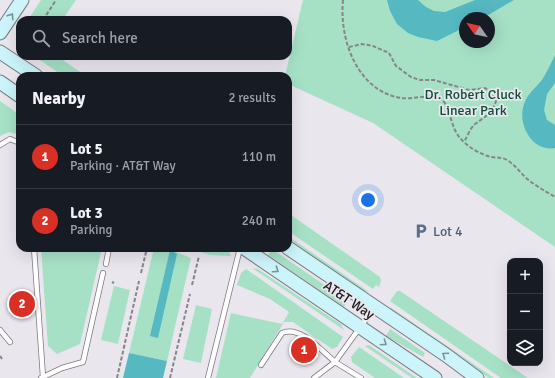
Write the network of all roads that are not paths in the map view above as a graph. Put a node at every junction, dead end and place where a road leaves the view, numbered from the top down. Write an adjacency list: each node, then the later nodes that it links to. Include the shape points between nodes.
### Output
1 (22, 0): 2 (main road, one-way to 1)
2 (0, 33)
3 (0, 52): 4 (main road)
4 (30, 72)
5 (0, 82): 6 (main road)
6 (16, 93)
7 (16, 142): 8 (lane, via 10,140)
8 (0, 145)
9 (292, 251): 16 (main road, AT&T Way)
10 (34, 252): 22 (lane)
11 (108, 252): 14 (lane)
12 (239, 252): 23 (lane)
13 (250, 252): 17 (main road, AT&T Way, one-way to 17)
14 (106, 264)
15 (104, 273): 22 (lane, via 83,362)
16 (374, 307): 17 (lane); 27 (main road, AT&T Way, one-way to 16)
17 (361, 327): 20 (lane); 26 (main road, AT&T Way, one-way to 26)
18 (0, 330): 19 (lane)
19 (10, 342)
20 (335, 362): 21 (lane, via 303,336 286,331 282,333); 24 (lane); 25 (lane)
21 (261, 365)
22 (42, 377)
23 (208, 378)
24 (314, 378)
25 (361, 378)
26 (435, 378)
27 (477, 378)

